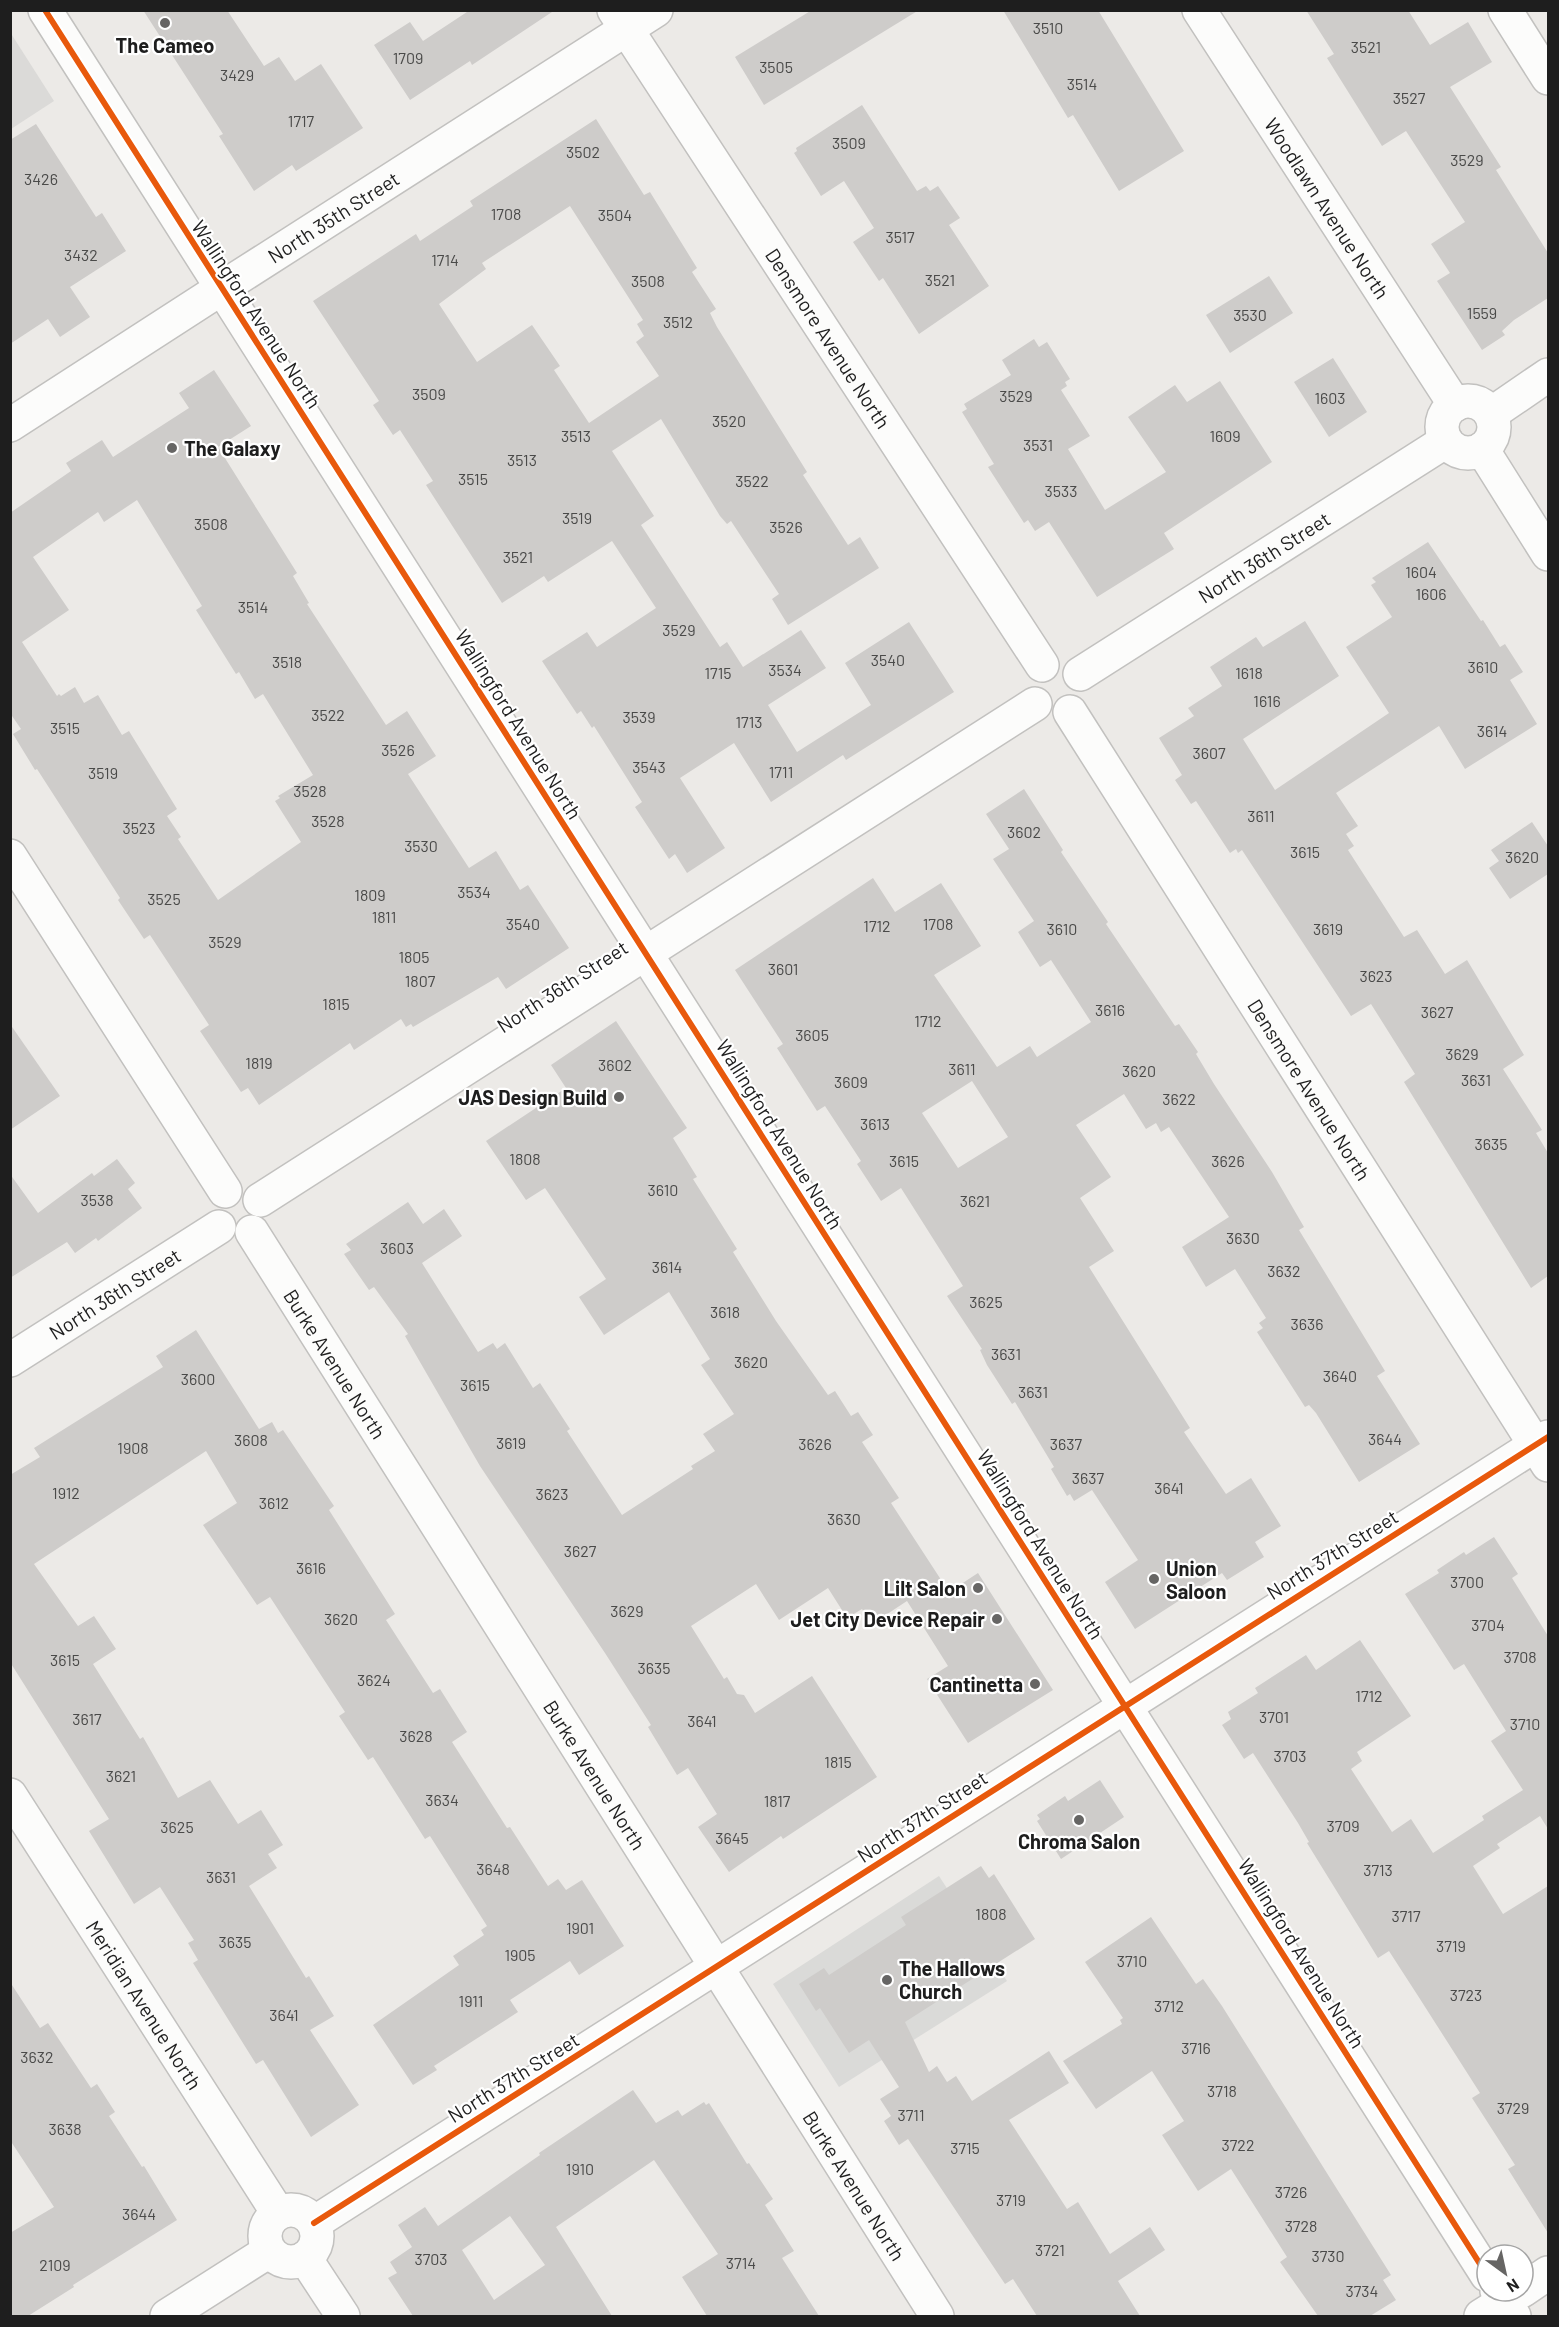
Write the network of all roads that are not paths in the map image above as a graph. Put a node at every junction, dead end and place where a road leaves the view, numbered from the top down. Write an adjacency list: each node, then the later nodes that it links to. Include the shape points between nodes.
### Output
1 (45, 10): 7 (street, Wallingford Avenue North)
2 (656, 10): 5 (street, North 35th Street)
3 (1199, 10): 9 (street, Woodlawn Avenue North)
4 (1505, 10): 6 (street)
5 (620, 20): 7 (street, North 35th Street); 15 (street, Densmore Avenue North)
6 (1548, 78)
7 (222, 288): 11 (street, North 35th Street); 20 (street, Wallingford Avenue North)
8 (1548, 375): 10 (street)
9 (1455, 405): 10 (street, via 1477,403); 12 (street, via 1442,422)
10 (1491, 414): 13 (street, via 1494,431)
11 (10, 425)
12 (1446, 441): 13 (street, via 1463,453); 16 (street, North 36th Street)
13 (1482, 449): 14 (street)
14 (1548, 554)
15 (1042, 665): 16 (street, via 1063,662); 17 (street, via 1030,683)
16 (1080, 674): 18 (street, via 1084,696)
17 (1035, 704): 18 (street, via 1046,714); 20 (street, North 36th Street)
18 (1070, 712): 26 (street, Densmore Avenue North)
19 (10, 856): 21 (street)
20 (645, 953): 22 (street, North 36th Street); 27 (street, Wallingford Avenue North)
21 (225, 1191): 22 (street, via 244,1188); 23 (street, via 214,1205)
22 (260, 1200): 24 (street, via 262,1218)
23 (219, 1227): 24 (street, via 236,1237); 25 (street, North 36th Street)
24 (252, 1232): 29 (street, Burke Avenue North)
25 (10, 1360)
26 (1544, 1449): 27 (street, North 37th Street)
27 (1125, 1706): 29 (street, North 37th Street); 33 (street, Wallingford Avenue North)
28 (10, 1795): 30 (street, Meridian Avenue North)
29 (715, 1967): 31 (street, North 37th Street); 39 (street, Burke Avenue North)
30 (278, 2213): 31 (street, via 301,2211); 32 (street, via 265,2230)
31 (314, 2223): 34 (street, via 317,2241)
32 (269, 2251): 34 (street, via 286,2262); 37 (street)
33 (1475, 2256)
34 (305, 2258): 38 (street)
35 (1548, 2273): 36 (street)
36 (1535, 2282)
37 (167, 2316)
38 (343, 2316)
39 (937, 2316)

